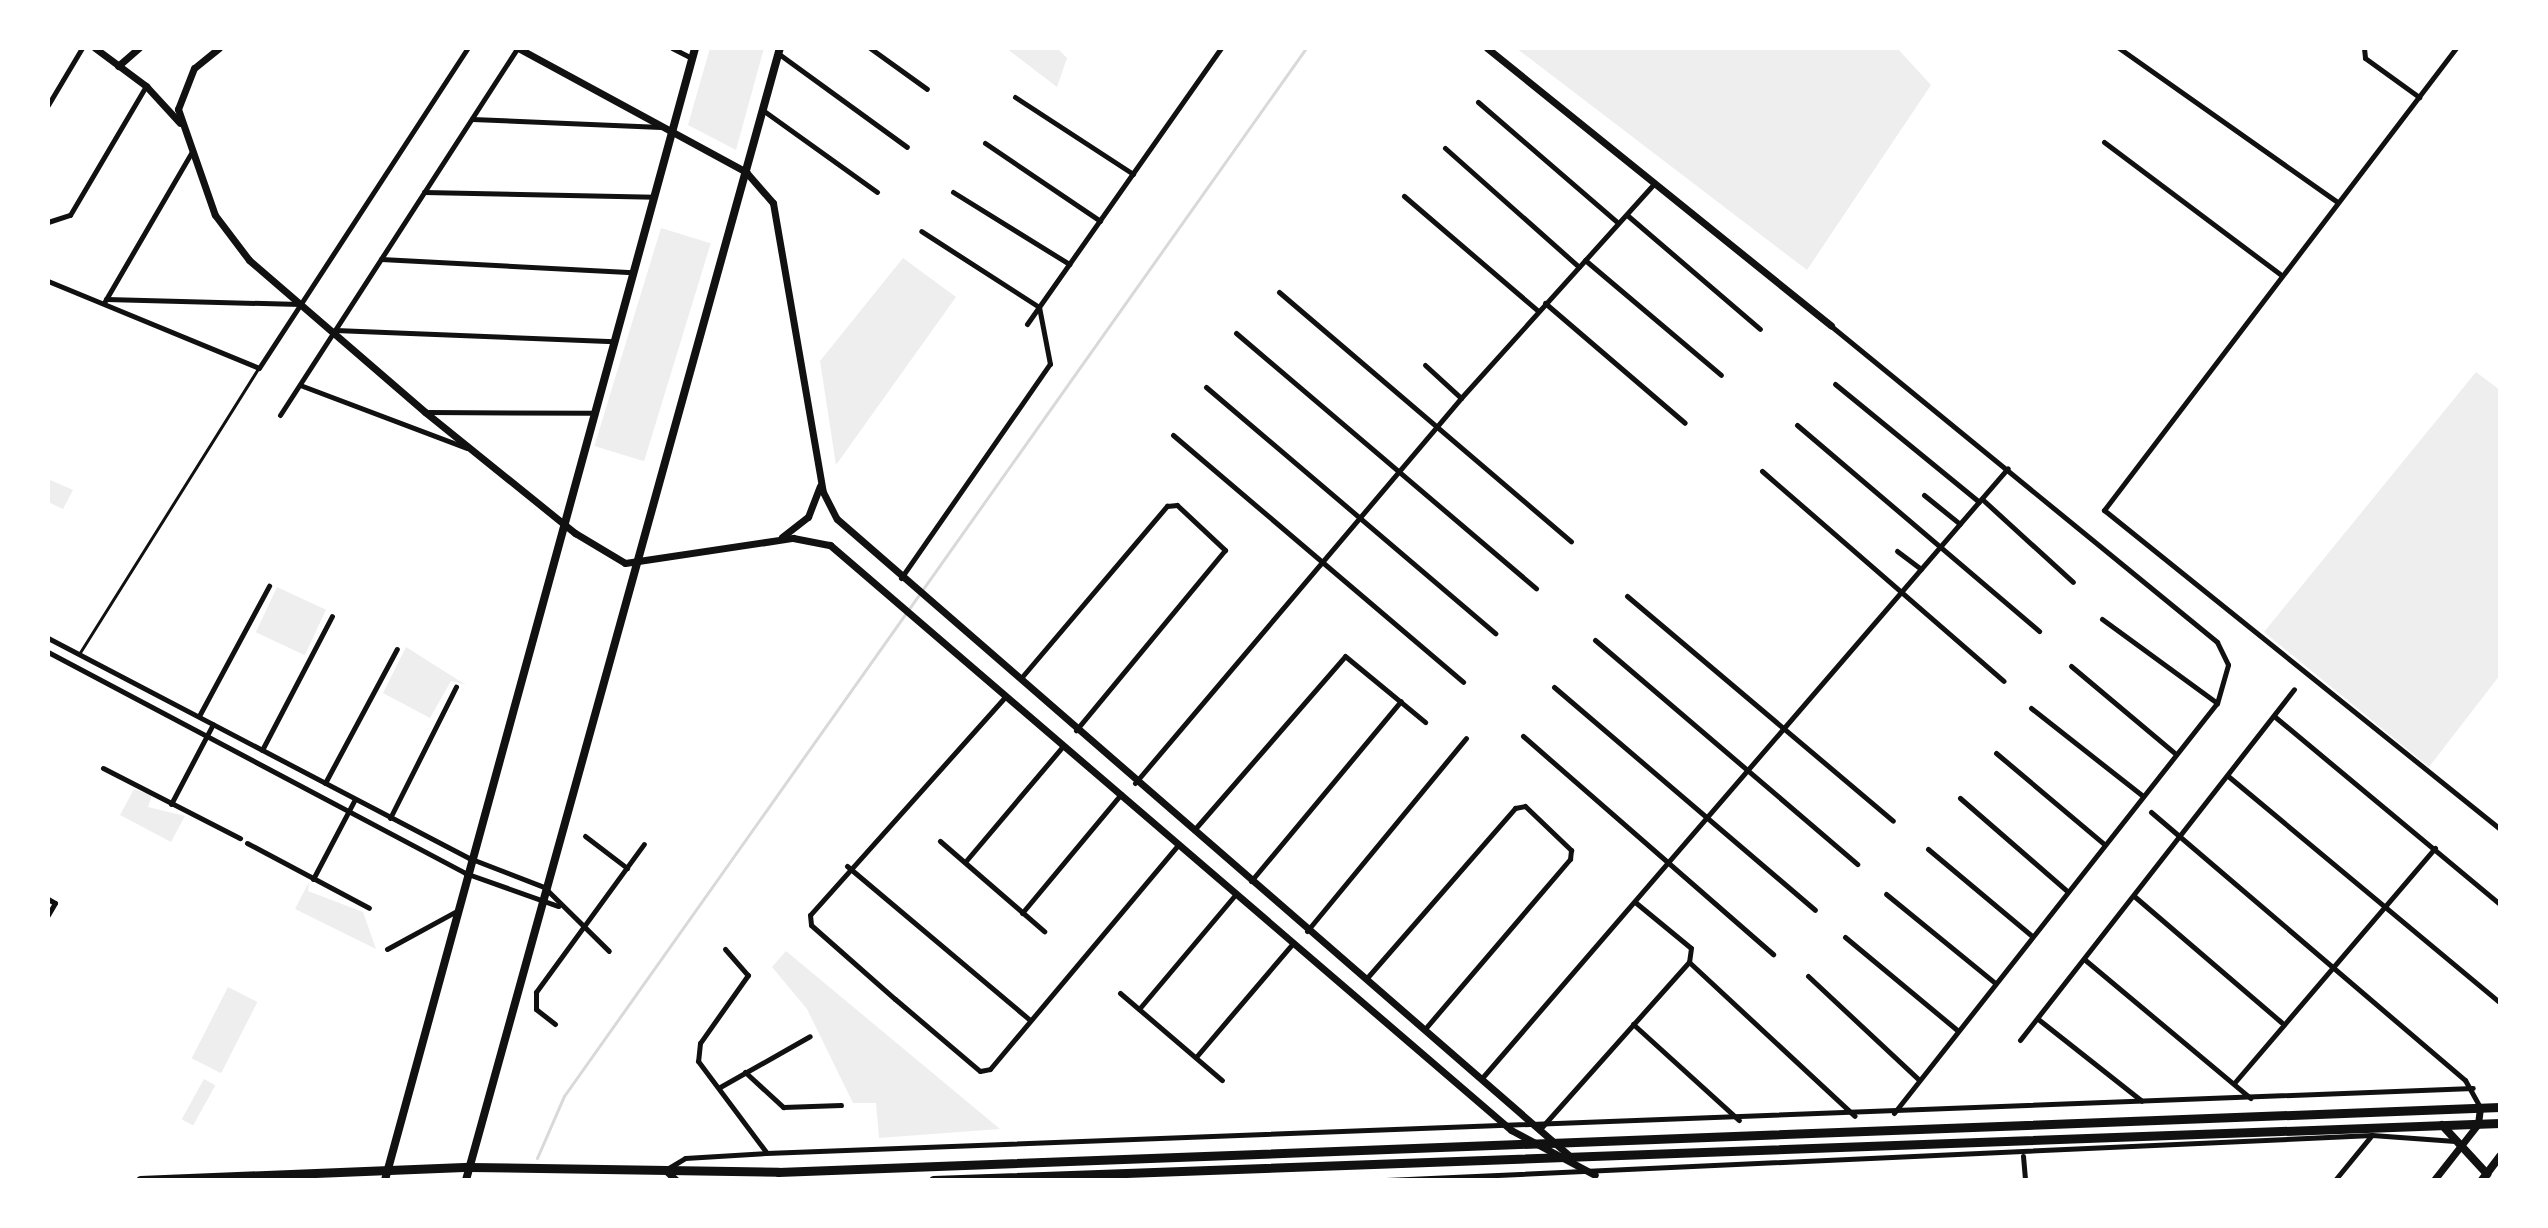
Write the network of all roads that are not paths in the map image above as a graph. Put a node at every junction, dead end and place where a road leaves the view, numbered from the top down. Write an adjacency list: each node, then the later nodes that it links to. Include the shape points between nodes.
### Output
1 (82, 48): 23 (street)
2 (95, 48): 17 (street)
3 (139, 48): 17 (street)
4 (219, 48): 26 (street, via 186,80)
5 (468, 48): 58 (street)
6 (518, 48): 25 (street); 27 (street)
7 (672, 48): 16 (street)
8 (695, 48): 16 (main road)
9 (870, 48): 19 (street)
10 (1220, 48): 35 (street)
11 (1487, 48): 36 (street)
12 (2119, 48): 42 (street)
13 (2364, 48): 21 (street, via 2365,58)
14 (2456, 48): 21 (street)
15 (779, 51): 24 (main road); 31 (street)
16 (692, 59): 28 (main road)
17 (118, 66): 18 (street)
18 (146, 86): 26 (street); 45 (street, via 70,215)
19 (927, 89)
20 (1015, 97): 35 (street)
21 (2419, 97): 42 (street)
22 (1478, 102): 46 (street)
23 (48, 105)
24 (763, 110): 34 (main road); 38 (street)
25 (471, 119): 27 (street); 37 (street)
26 (180, 124): 33 (street)
27 (661, 127): 28 (street)
28 (671, 132): 34 (street); 41 (main road)
29 (2104, 142): 53 (street)
30 (985, 143): 44 (street)
31 (907, 147)
32 (1445, 148): 51 (street)
33 (191, 153): 56 (street); 58 (street, via 215,215 241,251)
34 (746, 172): 85 (street, via 773,203 784,234); 96 (main road)
35 (1133, 174): 44 (street)
36 (1653, 185): 43 (street); 62 (street)
37 (424, 192): 41 (street); 48 (street)
38 (877, 192)
39 (953, 192): 50 (street)
40 (1404, 196): 60 (street)
41 (654, 197): 52 (main road)
42 (2337, 202): 53 (street)
43 (1627, 215): 46 (street); 63 (street)
44 (1100, 221): 50 (street)
45 (48, 222)
46 (1618, 223): 49 (street)
47 (921, 231): 59 (street)
48 (381, 259): 52 (street); 64 (street)
49 (1585, 260): 51 (street); 69 (street)
50 (1069, 264): 59 (street)
51 (1579, 267): 57 (street)
52 (634, 272): 66 (main road)
53 (2280, 274): 154 (street, via 2112,491 2107,515)
54 (48, 281): 56 (street)
55 (1279, 292): 79 (street)
56 (104, 302): 58 (street); 68 (street)
57 (1545, 303): 60 (street); 77 (street)
58 (301, 304): 64 (street); 68 (street)
59 (1039, 307): 61 (street); 98 (street, via 1050,364)
60 (1538, 311): 73 (street)
61 (1027, 324)
62 (1831, 326): 82 (street)
63 (1760, 329)
64 (335, 330): 66 (street); 71 (street); 74 (street)
65 (1236, 333): 84 (street)
66 (614, 341): 75 (main road)
67 (1425, 365): 73 (street)
68 (259, 368): 112 (lane)
69 (1721, 375)
70 (1835, 384): 87 (street)
71 (300, 385): 76 (street); 81 (street)
72 (1206, 387): 88 (street)
73 (1461, 398): 79 (street)
74 (425, 412): 75 (street); 81 (street)
75 (594, 413): 89 (main road)
76 (280, 415)
77 (1685, 423)
78 (1797, 425): 93 (street)
79 (1437, 427): 84 (street); 92 (street)
80 (1173, 435): 95 (street)
81 (473, 450): 89 (street)
82 (2008, 468): 87 (street); 124 (street, via 2217,642 2228,665)
83 (1762, 471): 102 (street)
84 (1399, 472): 88 (street); 101 (street)
85 (821, 476): 91 (street, via 808,517); 98 (street, via 837,519)
86 (1924, 495): 90 (street)
87 (1981, 500): 90 (street); 99 (street)
88 (1360, 518): 95 (street); 107 (street)
89 (564, 523): 96 (street, via 612,558); 167 (main road)
90 (1960, 524): 93 (street)
91 (772, 541): 96 (street); 115 (street, via 830,545)
92 (1571, 541)
93 (1941, 546): 97 (street); 106 (street)
94 (1897, 551): 97 (street)
95 (1322, 563): 118 (street); 143 (street)
96 (635, 565): 177 (main road)
97 (1921, 569): 102 (street)
98 (904, 581): 113 (street)
99 (2073, 582)
100 (269, 586): 126 (street)
101 (1536, 588)
102 (1904, 590): 117 (street); 130 (street)
103 (1627, 596): 130 (street)
104 (332, 616): 136 (street)
105 (2102, 619): 124 (street)
106 (2039, 631)
107 (1495, 633)
108 (48, 638): 112 (street)
109 (1595, 640): 140 (street)
110 (397, 649): 142 (street)
111 (48, 652): 132 (street)
112 (79, 654): 126 (street)
113 (996, 661): 115 (street); 116 (street)
114 (2071, 666): 138 (street)
115 (984, 678): 122 (street)
116 (1019, 680): 131 (street); 131 (street, via 1167,506 1177,505 1226,555)
117 (2004, 681)
118 (1463, 682)
119 (456, 687): 151 (street)
120 (1554, 687): 152 (street)
121 (2294, 689): 127 (street)
122 (1005, 697): 135 (street); 171 (street)
123 (1401, 701): 128 (street); 155 (street, via 1345,656); 176 (street)
124 (2217, 703): 138 (street)
125 (2031, 708): 145 (street)
126 (199, 716): 129 (street)
127 (2274, 716): 141 (street); 164 (street)
128 (1425, 722)
129 (213, 724): 132 (street); 136 (street)
130 (1784, 728): 140 (street); 153 (street)
131 (1075, 730): 143 (street)
132 (207, 736): 148 (street); 149 (street)
133 (1523, 736): 169 (street)
134 (1466, 738): 195 (street)
135 (1063, 746): 144 (street); 168 (street)
136 (262, 750): 142 (street)
137 (1996, 753): 163 (street)
138 (2176, 754): 145 (street)
139 (103, 768): 148 (street)
140 (1748, 771): 152 (street); 170 (street)
141 (2228, 776): 157 (street); 188 (street)
142 (325, 783): 147 (street)
143 (1135, 783): 155 (street)
144 (1121, 794): 162 (street); 191 (street)
145 (2143, 796): 163 (street)
146 (1960, 798): 178 (street)
147 (355, 799): 149 (street); 151 (street)
148 (171, 804): 158 (street)
149 (349, 811): 174 (street); 175 (street)
150 (2151, 812): 157 (street)
151 (390, 818): 167 (street)
152 (1707, 818): 169 (street); 189 (street)
153 (1893, 821)
154 (2500, 829)
155 (1192, 832): 166 (street)
156 (585, 836): 172 (street)
157 (2181, 837): 181 (street); 205 (street)
158 (240, 838)
159 (940, 841): 168 (street)
160 (247, 843): 175 (street)
161 (644, 844): 172 (street)
162 (1179, 844): 173 (street); 213 (street)
163 (2104, 844): 178 (street)
164 (2435, 848): 185 (street); 188 (street)
165 (1928, 849): 196 (street)
166 (1218, 853): 173 (street); 176 (street)
167 (469, 858): 174 (main road); 177 (street)
168 (965, 862): 191 (street)
169 (1669, 863): 184 (street); 202 (street)
170 (1857, 864)
171 (847, 866): 213 (street); 213 (street, via 809,921 895,999 985,1071)
172 (627, 868): 193 (street)
173 (1206, 868): 179 (street)
174 (465, 873): 183 (street); 190 (main road)
175 (313, 879): 187 (street)
176 (1251, 881): 195 (street)
177 (544, 887): 183 (main road); 186 (street)
178 (2067, 891): 196 (street)
179 (1236, 894): 198 (street); 211 (street)
180 (1886, 894): 208 (street)
181 (2134, 896): 203 (street); 214 (street)
182 (48, 899): 192 (street, via 55,903)
183 (541, 900): 186 (street); 252 (main road)
184 (1635, 902): 204 (street, via 1691,948); 225 (street)
185 (2500, 904)
186 (560, 907): 193 (street)
187 (369, 908)
188 (2383, 908): 205 (street); 210 (street)
189 (1815, 910)
190 (455, 912): 199 (street); 253 (main road)
191 (1022, 913): 194 (street)
192 (48, 915)
193 (582, 929): 201 (street); 215 (street, via 533,1001)
194 (1044, 931)
195 (1307, 931): 207 (street)
196 (2032, 936): 208 (street)
197 (1845, 937): 218 (street)
198 (1293, 943): 222 (street); 223 (street)
199 (387, 949)
200 (725, 949): 229 (street, via 749,971 697,1053)
201 (609, 951)
202 (1773, 954)
203 (2084, 959): 212 (street); 228 (street)
204 (1689, 962): 216 (street); 237 (street)
205 (2332, 965): 214 (street); 230 (street)
206 (1808, 976): 226 (street)
207 (1365, 980): 217 (street); 217 (street, via 1515,808 1525,806 1571,850 1570,859)
208 (1995, 983): 218 (street)
209 (1120, 993): 211 (street)
210 (2500, 1003)
211 (1139, 1009): 222 (street)
212 (2038, 1019): 220 (street); 232 (street)
213 (1030, 1020)
214 (2281, 1022): 228 (street)
215 (555, 1024)
216 (1633, 1024): 238 (street); 242 (street)
217 (1425, 1029): 221 (street)
218 (1957, 1030): 226 (street)
219 (810, 1036): 224 (street)
220 (2020, 1040)
221 (1453, 1053): 223 (street); 225 (street)
222 (1196, 1057): 227 (street)
223 (1440, 1069): 243 (street)
224 (745, 1072): 229 (street); 233 (street, via 783,1107)
225 (1482, 1078): 242 (street)
226 (1918, 1079): 236 (street)
227 (1222, 1080)
228 (2235, 1082): 231 (street)
229 (720, 1087): 248 (street)
230 (2473, 1088): 231 (street); 234 (street)
231 (2251, 1099): 232 (street)
232 (2143, 1102): 236 (street)
233 (841, 1105)
234 (2480, 1107): 235 (main road); 241 (street); 247 (main road)
235 (2500, 1107)
236 (1894, 1114): 237 (street)
237 (1856, 1117): 238 (street)
238 (1739, 1120): 242 (street)
239 (2500, 1123): 241 (main road)
240 (2440, 1124): 241 (main road); 245 (main road); 249 (main road)
241 (2478, 1124): 245 (street)
242 (1540, 1129): 243 (street); 247 (street)
243 (1511, 1130): 246 (street); 248 (street)
244 (2372, 1135): 245 (street); 250 (street); 266 (street)
245 (2464, 1141): 257 (main road); 267 (street)
246 (1537, 1143): 247 (main road); 249 (street); 254 (main road)
247 (1555, 1143): 249 (street)
248 (766, 1153): 254 (street, via 685,1158)
249 (1564, 1156): 255 (main road); 256 (street)
250 (2023, 1156): 256 (street); 265 (street)
251 (2499, 1159): 257 (main road)
252 (470, 1167): 253 (main road); 254 (main road); 261 (main road)
253 (388, 1169): 259 (main road); 260 (main road)
254 (665, 1175): 262 (street)
255 (1097, 1177): 263 (main road)
256 (1598, 1177): 264 (street)
257 (2484, 1177)
258 (140, 1180): 259 (main road)
259 (163, 1180)
260 (385, 1180)
261 (466, 1180)
262 (676, 1180)
263 (933, 1180)
264 (1386, 1180)
265 (2025, 1180)
266 (2335, 1180)
267 (2434, 1180)

